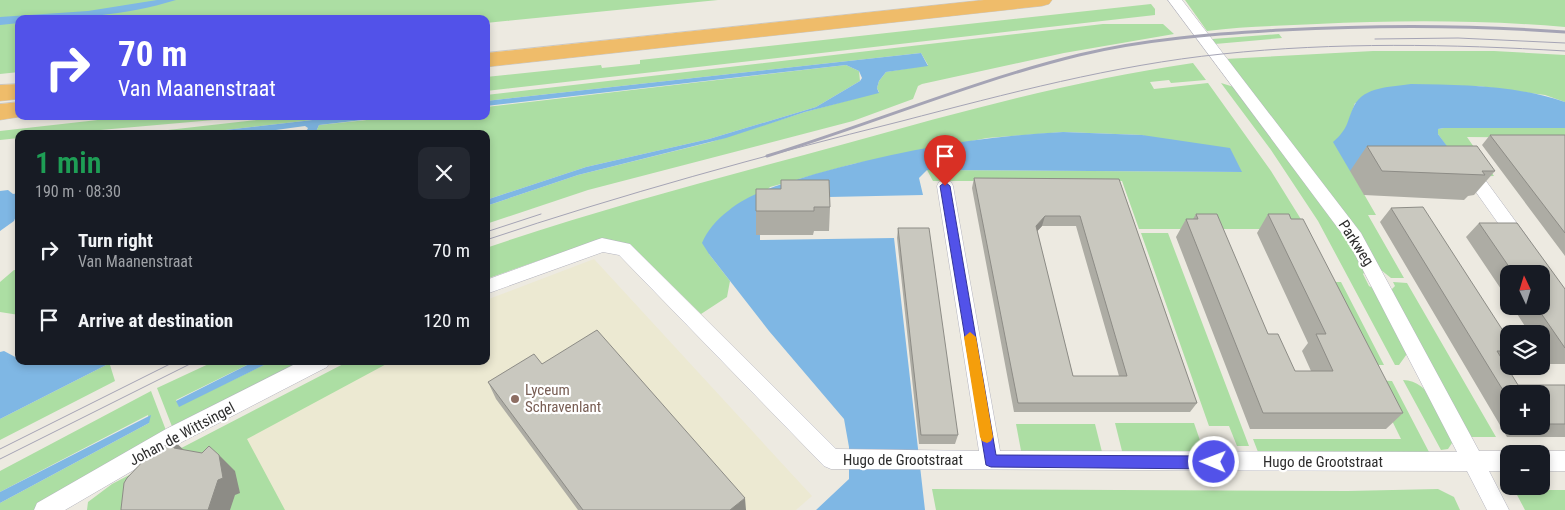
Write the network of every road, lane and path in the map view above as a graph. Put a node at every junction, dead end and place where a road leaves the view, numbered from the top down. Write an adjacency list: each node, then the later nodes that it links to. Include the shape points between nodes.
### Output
1 (878, 0): 4 (highway)
2 (1042, 0): 5 (highway)
3 (1175, 0): 16 (street, Parkweg, via 1355,238)
4 (490, 41)
5 (490, 60)
6 (15, 91): 7 (highway)
7 (0, 93)
8 (15, 110): 9 (highway)
9 (0, 112)
10 (1477, 180): 12 (street)
11 (945, 186): 15 (street)
12 (1532, 257)
13 (490, 286): 15 (street, Hugo de Grootstraat, via 602,245 624,249 831,459)
14 (312, 365): 20 (street, Johan de Wittsingel, via 173,436)
15 (991, 461): 16 (street, Hugo de Grootstraat)
16 (1473, 461): 17 (street, Hugo de Grootstraat); 21 (street, Parkweg)
17 (1500, 461)
18 (1550, 461): 19 (street)
19 (1565, 461)
20 (53, 508)
21 (1498, 510)

